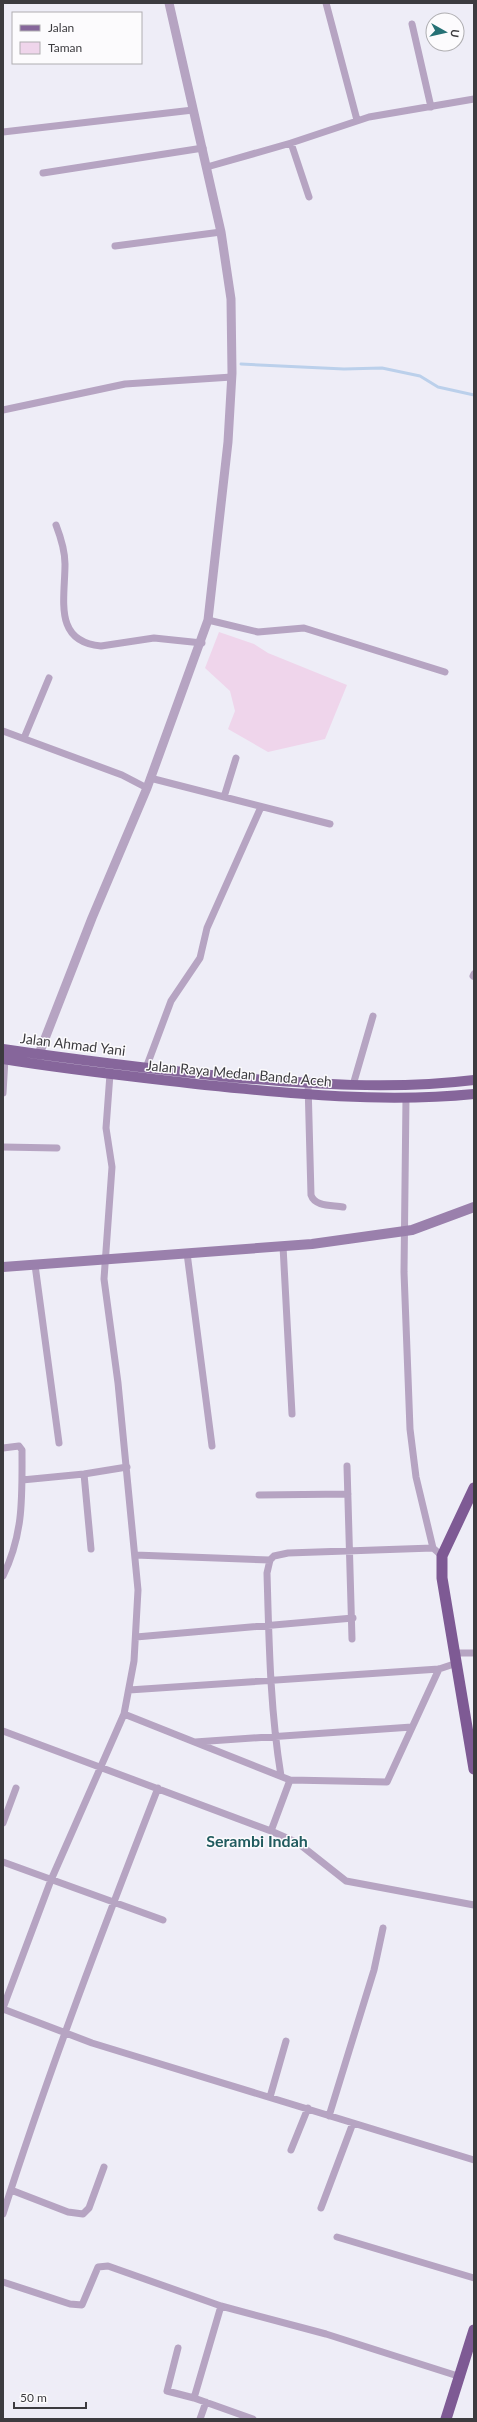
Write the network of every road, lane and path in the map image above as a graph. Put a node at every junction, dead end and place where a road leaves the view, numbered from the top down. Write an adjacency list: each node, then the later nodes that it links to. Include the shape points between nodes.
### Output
1 (169, 3): 6 (street)
2 (326, 3): 7 (street)
3 (412, 24): 5 (street)
4 (474, 99): 5 (street)
5 (431, 107): 7 (street)
6 (193, 110): 8 (street); 10 (street)
7 (357, 120): 9 (street)
8 (3, 132)
9 (291, 143): 11 (street); 13 (street)
10 (203, 148): 11 (street); 12 (street)
11 (207, 167): 14 (street)
12 (43, 173)
13 (309, 197)
14 (221, 232): 15 (street); 16 (street, via 230,300)
15 (115, 246)
16 (232, 375): 17 (street, via 125,384); 19 (street, via 228,442)
17 (3, 410)
18 (56, 525): 20 (street, via 62,540 65,563 65,618 68,630 73,636 94,646 154,638)
19 (208, 620): 20 (street); 21 (street, via 258,632 304,628)
20 (202, 643): 26 (street)
21 (445, 672)
22 (49, 678): 24 (street)
23 (3, 731): 24 (street)
24 (24, 738): 27 (street, via 122,775)
25 (236, 758): 28 (street)
26 (150, 778): 27 (street); 28 (street)
27 (147, 788): 33 (street, via 92,918)
28 (224, 797): 29 (street)
29 (261, 806): 30 (street); 36 (street, via 204,933 200,958 171,1001)
30 (330, 824)
31 (373, 1016): 40 (street)
32 (3, 1049): 33 (main road, Jalan Ahmad Yani)
33 (39, 1054): 35 (street); 36 (main road, Jalan Ahmad Yani)
34 (4, 1059): 35 (main road, Jalan Raya Medan Banda Aceh); 41 (street)
35 (35, 1064): 37 (main road, Jalan Raya Medan Banda Aceh)
36 (146, 1068): 39 (main road, Jalan Ahmad Yani)
37 (110, 1074): 43 (main road, Jalan Raya Medan Banda Aceh); 52 (street, via 106,1128 112,1167)
38 (474, 1080): 40 (main road, Jalan Ahmad Yani, via 429,1086)
39 (308, 1083): 40 (main road, Jalan Ahmad Yani); 43 (street)
40 (353, 1085)
41 (3, 1093)
42 (474, 1094): 44 (main road, Jalan Raya Medan Banda Aceh)
43 (309, 1095): 44 (main road, Jalan Raya Medan Banda Aceh); 47 (street, via 311,1195 317,1203)
44 (406, 1098): 49 (street)
45 (3, 1147): 46 (street)
46 (57, 1148)
47 (343, 1206)
48 (474, 1208): 49 (main road)
49 (405, 1231): 50 (main road); 66 (street, via 404,1272 410,1428 416,1477)
50 (283, 1246): 51 (main road); 55 (street)
51 (187, 1253): 52 (main road); 57 (street)
52 (104, 1258): 53 (main road); 60 (street, via 105,1292)
53 (34, 1264): 54 (main road); 56 (street)
54 (3, 1267)
55 (292, 1414)
56 (59, 1443)
57 (212, 1446)
58 (3, 1448): 62 (street, via 22,1448)
59 (347, 1466): 64 (street)
60 (127, 1467): 61 (street); 69 (street)
61 (84, 1474): 62 (street); 67 (street)
62 (22, 1480): 72 (street, via 20,1530 16,1547)
63 (474, 1488): 70 (highway)
64 (348, 1494): 65 (street); 68 (street)
65 (259, 1495)
66 (433, 1548): 68 (street); 70 (street)
67 (91, 1549)
68 (350, 1552): 71 (street, via 288,1553 274,1556); 73 (street)
69 (135, 1555): 71 (street); 75 (street, via 138,1590)
70 (442, 1556): 78 (highway, via 442,1578)
71 (270, 1560): 74 (street, via 267,1573)
72 (3, 1576)
73 (353, 1618): 74 (street); 76 (street)
74 (268, 1625): 75 (street); 80 (street)
75 (136, 1637): 81 (street)
76 (352, 1639)
77 (474, 1653): 78 (street)
78 (456, 1658): 79 (street); 88 (highway)
79 (439, 1668): 80 (street); 83 (street)
80 (270, 1680): 81 (street); 85 (street)
81 (129, 1690): 82 (street)
82 (124, 1714): 86 (street); 87 (street)
83 (412, 1727): 85 (street); 90 (street, via 387,1782)
84 (3, 1731): 87 (street)
85 (274, 1736): 86 (street); 89 (street)
86 (193, 1742): 89 (street)
87 (100, 1766): 92 (street); 96 (street)
88 (474, 1769)
89 (281, 1776): 90 (street)
90 (290, 1780): 94 (street)
91 (16, 1788): 93 (street)
92 (158, 1788): 94 (street); 97 (street)
93 (3, 1823)
94 (271, 1831): 98 (street, via 298,1843 346,1881)
95 (3, 1862): 96 (street)
96 (51, 1880): 97 (street); 101 (street)
97 (114, 1903): 99 (street); 102 (street)
98 (474, 1905)
99 (163, 1920)
100 (383, 1928): 106 (street, via 374,1970)
101 (3, 2008): 102 (street)
102 (64, 2032): 104 (street); 111 (street)
103 (286, 2041): 104 (street)
104 (270, 2097): 105 (street)
105 (308, 2108): 106 (street); 108 (street)
106 (329, 2116): 107 (street)
107 (353, 2123): 109 (street); 112 (street)
108 (291, 2150)
109 (474, 2160)
110 (104, 2167): 111 (street, via 89,2208 82,2214 68,2212)
111 (11, 2190): 113 (street)
112 (321, 2208)
113 (3, 2214)
114 (337, 2237): 115 (street)
115 (474, 2278)
116 (3, 2282): 117 (street, via 70,2304 82,2305 95,2272 102,2265)
117 (221, 2306): 120 (street, via 326,2334); 121 (street)
118 (474, 2330): 120 (highway)
119 (178, 2348): 121 (street, via 166,2390)
120 (461, 2377): 125 (highway)
121 (194, 2398): 122 (street)
122 (206, 2402): 123 (street); 124 (street)
123 (200, 2419)
124 (253, 2419)
125 (446, 2419)

